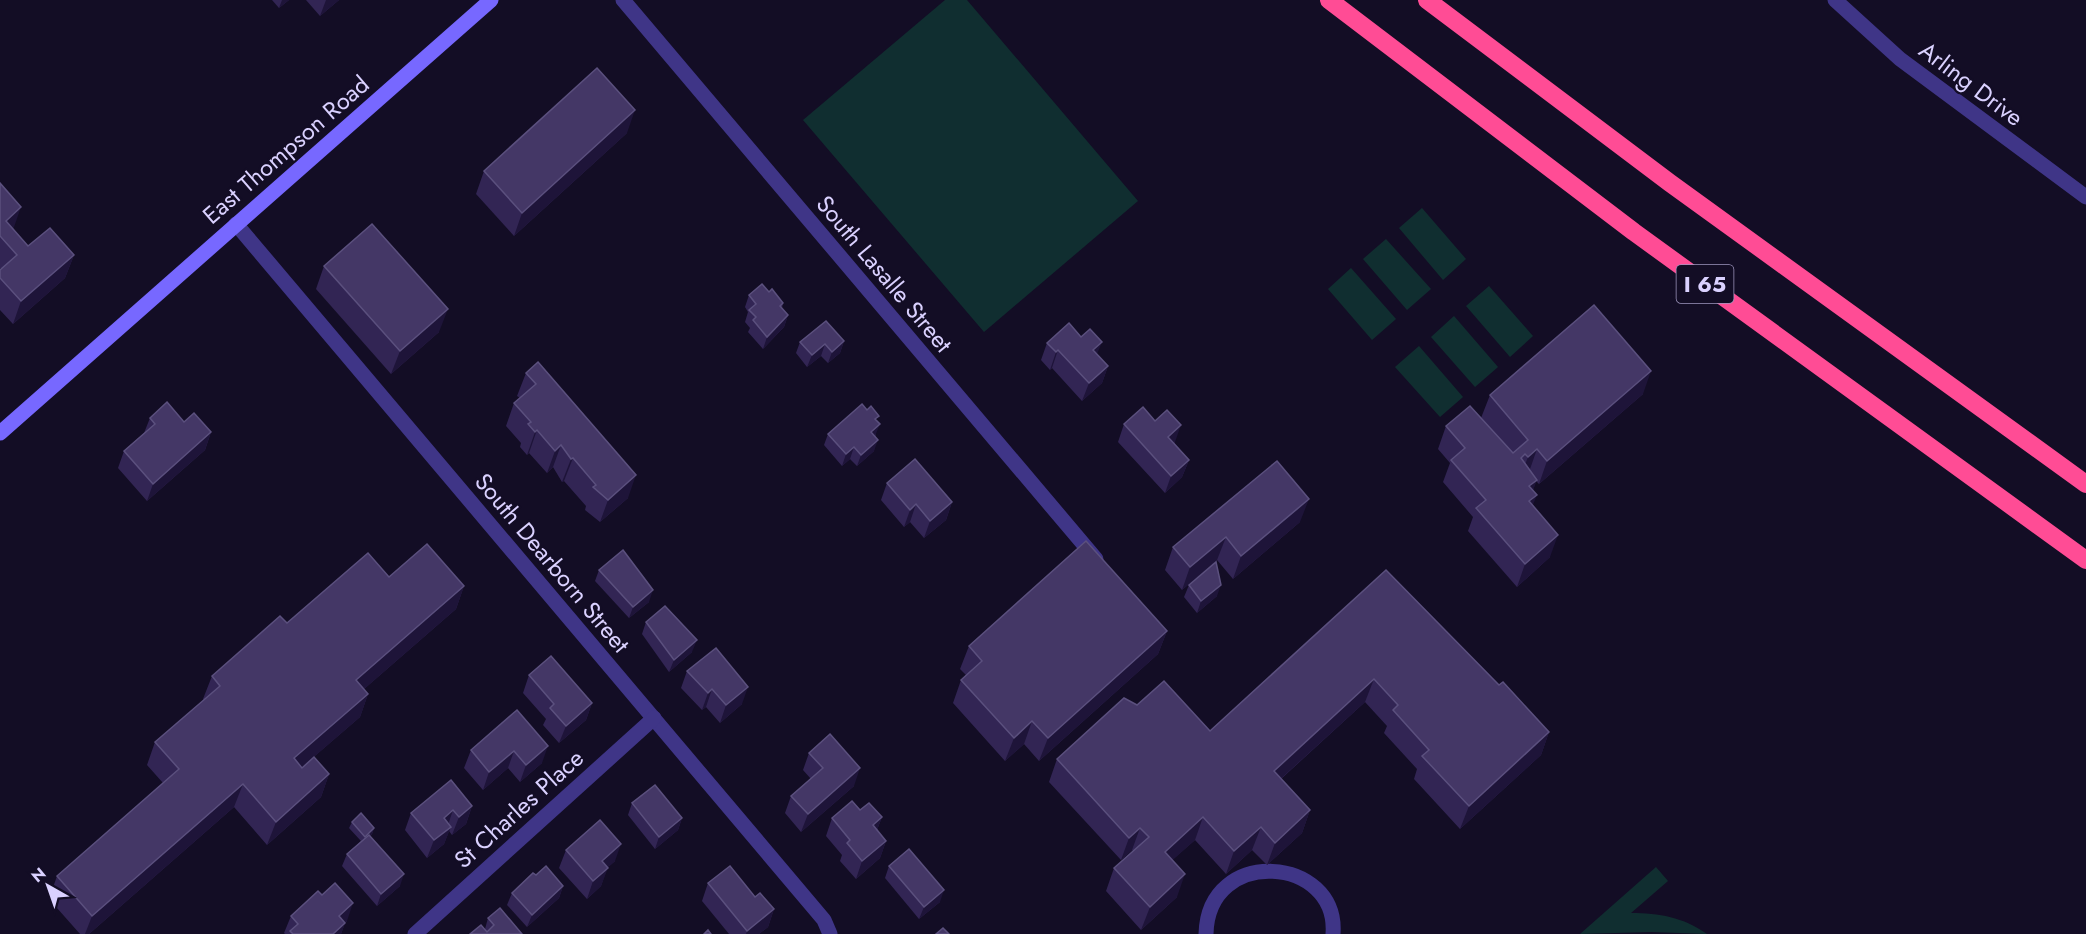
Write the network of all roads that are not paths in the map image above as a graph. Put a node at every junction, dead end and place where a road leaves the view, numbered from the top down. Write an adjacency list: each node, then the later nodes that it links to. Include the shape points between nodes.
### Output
1 (623, 0): 11 (street, South Lasalle Street)
2 (1329, 0): 10 (highway, I 65, via 1634,232)
3 (1427, 0): 9 (highway, I 65, via 1670,183)
4 (1835, 0): 6 (street, Arling Drive, via 1900,59)
5 (483, 2): 7 (main road, East Thompson Road)
6 (2086, 197)
7 (236, 224): 8 (main road, East Thompson Road); 12 (street, South Dearborn Street)
8 (0, 433)
9 (2086, 484)
10 (2086, 560)
11 (1104, 568)
12 (654, 718): 13 (street, St Charles Place); 14 (street, South Dearborn Street, via 824,920)
13 (415, 934)
14 (830, 934)
15 (1206, 934): 16 (street, via 1209,913 1231,882 1248,873 1267,870 1286,872 1318,892 1329,909)
16 (1333, 934)

